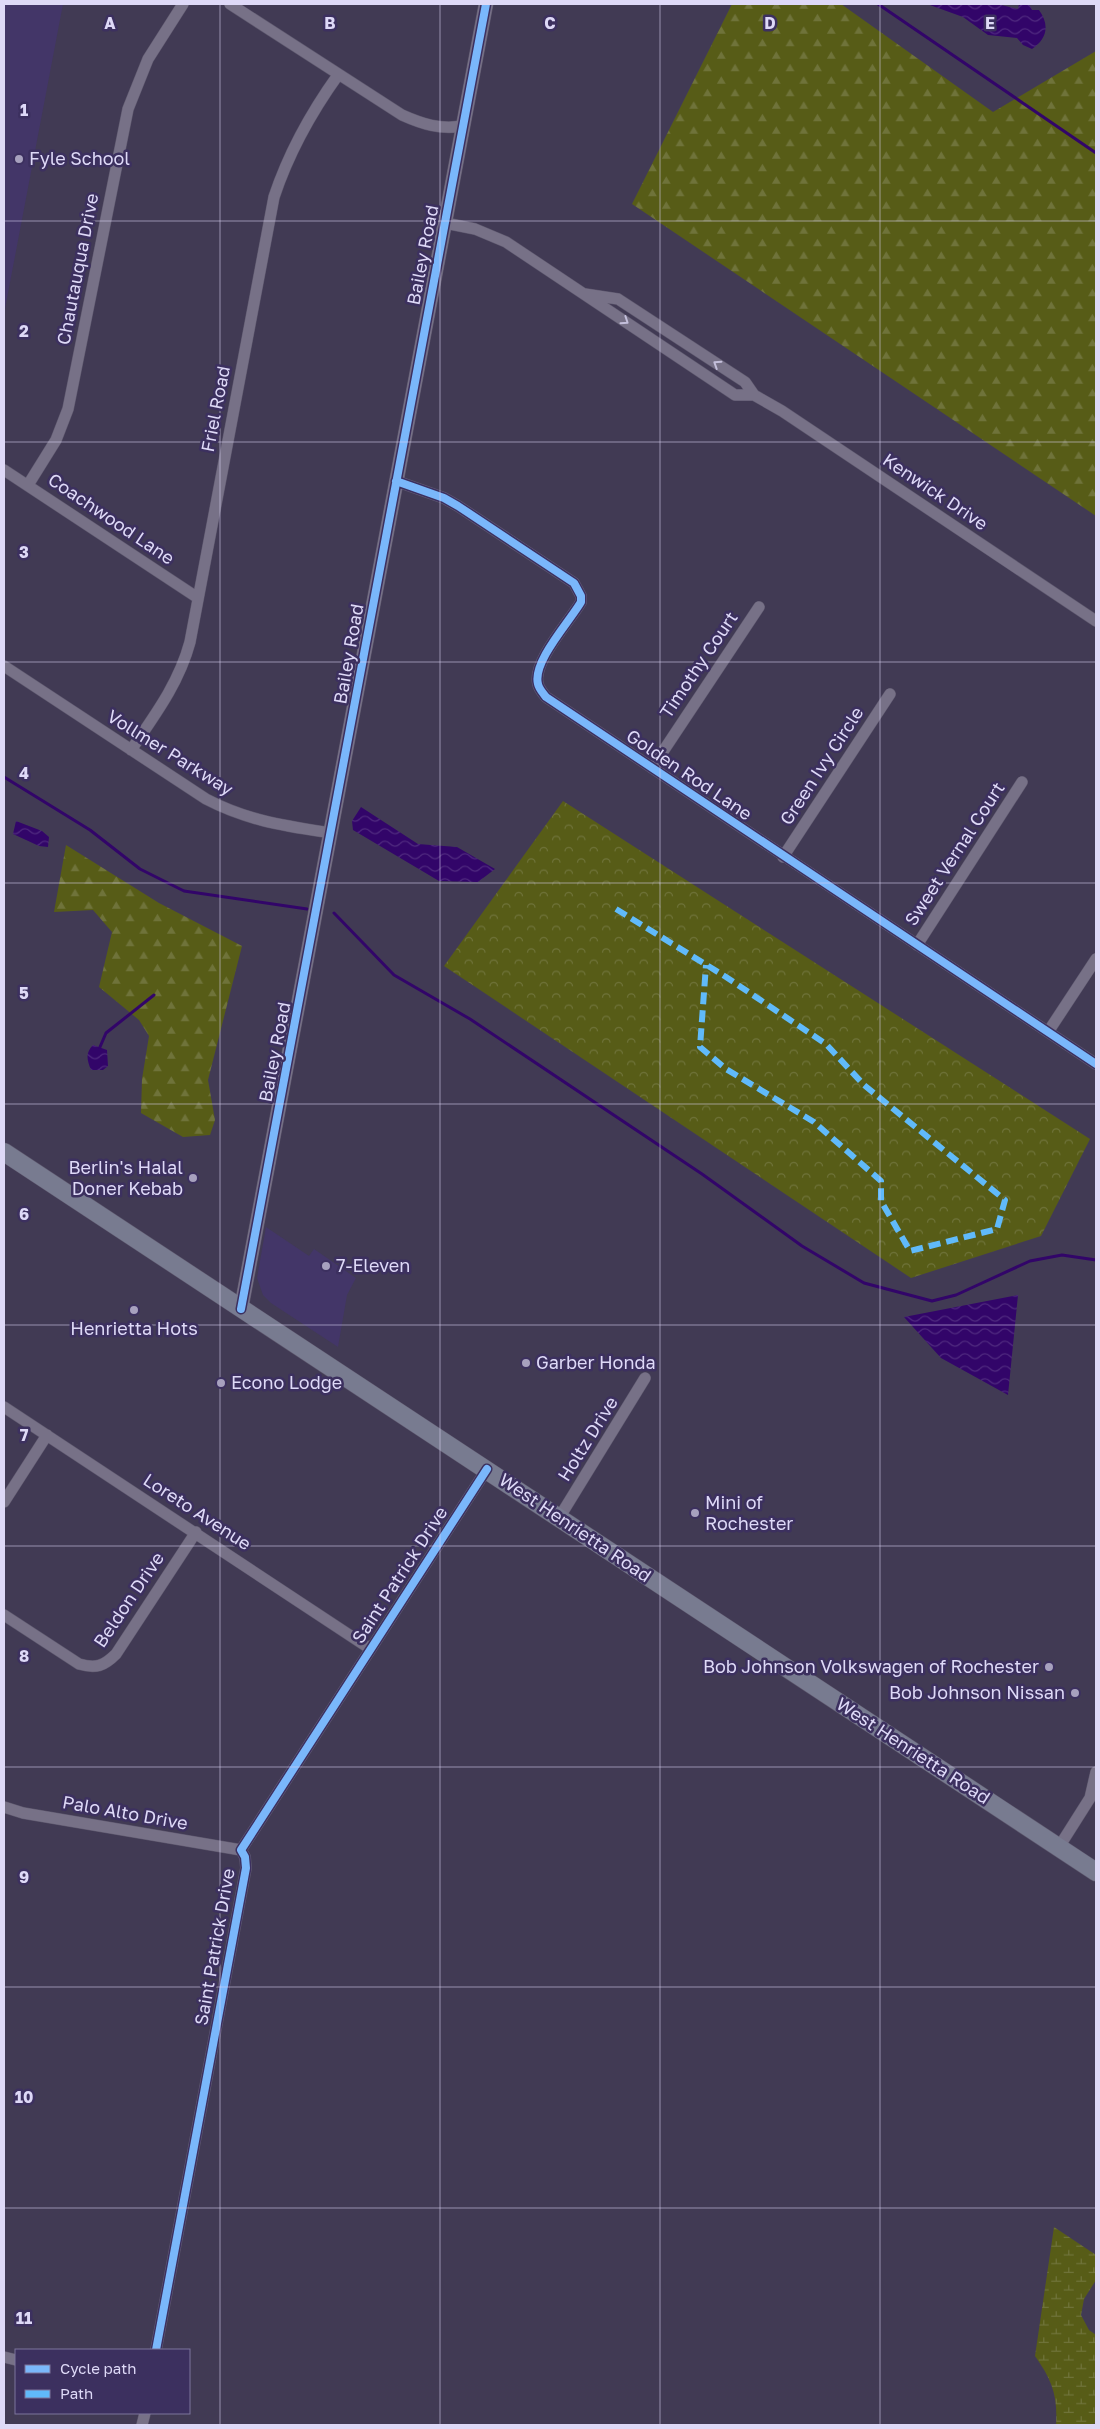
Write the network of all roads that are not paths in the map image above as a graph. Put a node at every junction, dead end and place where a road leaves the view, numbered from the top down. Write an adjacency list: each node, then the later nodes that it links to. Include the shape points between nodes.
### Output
1 (183, 4): 9 (street, Chautauqua Drive, via 148,59 128,109 72,392 56,440)
2 (230, 4): 4 (street)
3 (486, 4): 5 (street, Bailey Road)
4 (338, 75): 5 (street, via 415,121 448,128); 10 (street, Friel Road, via 302,129 274,197)
5 (462, 126): 6 (street, Bailey Road)
6 (445, 223): 8 (street, Bailey Road); 12 (street, Kenwick Drive, via 492,234 735,395 754,395 782,411)
7 (4, 470): 9 (street, Coachwood Lane)
8 (396, 481): 16 (street, Golden Rod Lane, via 458,506 574,584 581,602 540,664 538,685 553,702); 18 (street, Bailey Road)
9 (28, 485): 10 (street, Coachwood Lane)
10 (198, 598): 15 (street, Friel Road, via 190,642 178,677)
11 (759, 607): 16 (street, Timothy Court)
12 (1096, 621)
13 (4, 666): 15 (street, Vollmer Parkway)
14 (890, 694): 19 (street, Green Ivy Circle)
15 (131, 750): 18 (street, Vollmer Parkway, via 206,800 227,810 274,824)
16 (652, 768): 19 (street, Golden Rod Lane)
17 (1022, 782): 20 (street, Sweet Vernal Court)
18 (331, 833): 25 (street, Bailey Road)
19 (784, 857): 20 (street, Golden Rod Lane)
20 (917, 945): 22 (street, Golden Rod Lane)
21 (1096, 959): 22 (street)
22 (1048, 1032): 23 (street, Golden Rod Lane)
23 (1096, 1064)
24 (4, 1152): 25 (main road, West Henrietta Road)
25 (241, 1309): 29 (main road, West Henrietta Road)
26 (645, 1378): 31 (street, Holtz Drive)
27 (4, 1406): 28 (street, Loreto Avenue)
28 (47, 1435): 30 (street); 32 (street, Loreto Avenue)
29 (487, 1469): 31 (main road, West Henrietta Road); 34 (street, Saint Patrick Drive)
30 (4, 1502)
31 (559, 1518): 37 (main road, West Henrietta Road)
32 (196, 1532): 33 (street, Beldon Drive, via 116,1654 102,1666 79,1664); 34 (street, Loreto Avenue)
33 (4, 1615)
34 (369, 1648): 38 (street, Saint Patrick Drive)
35 (1096, 1772): 37 (street, via 1090,1798)
36 (4, 1808): 38 (street, Palo Alto Drive)
37 (1059, 1847): 39 (main road, West Henrietta Road)
38 (240, 1850): 40 (street, Saint Patrick Drive, via 245,1857 246,1868)
39 (1096, 1872)
40 (156, 2349)

